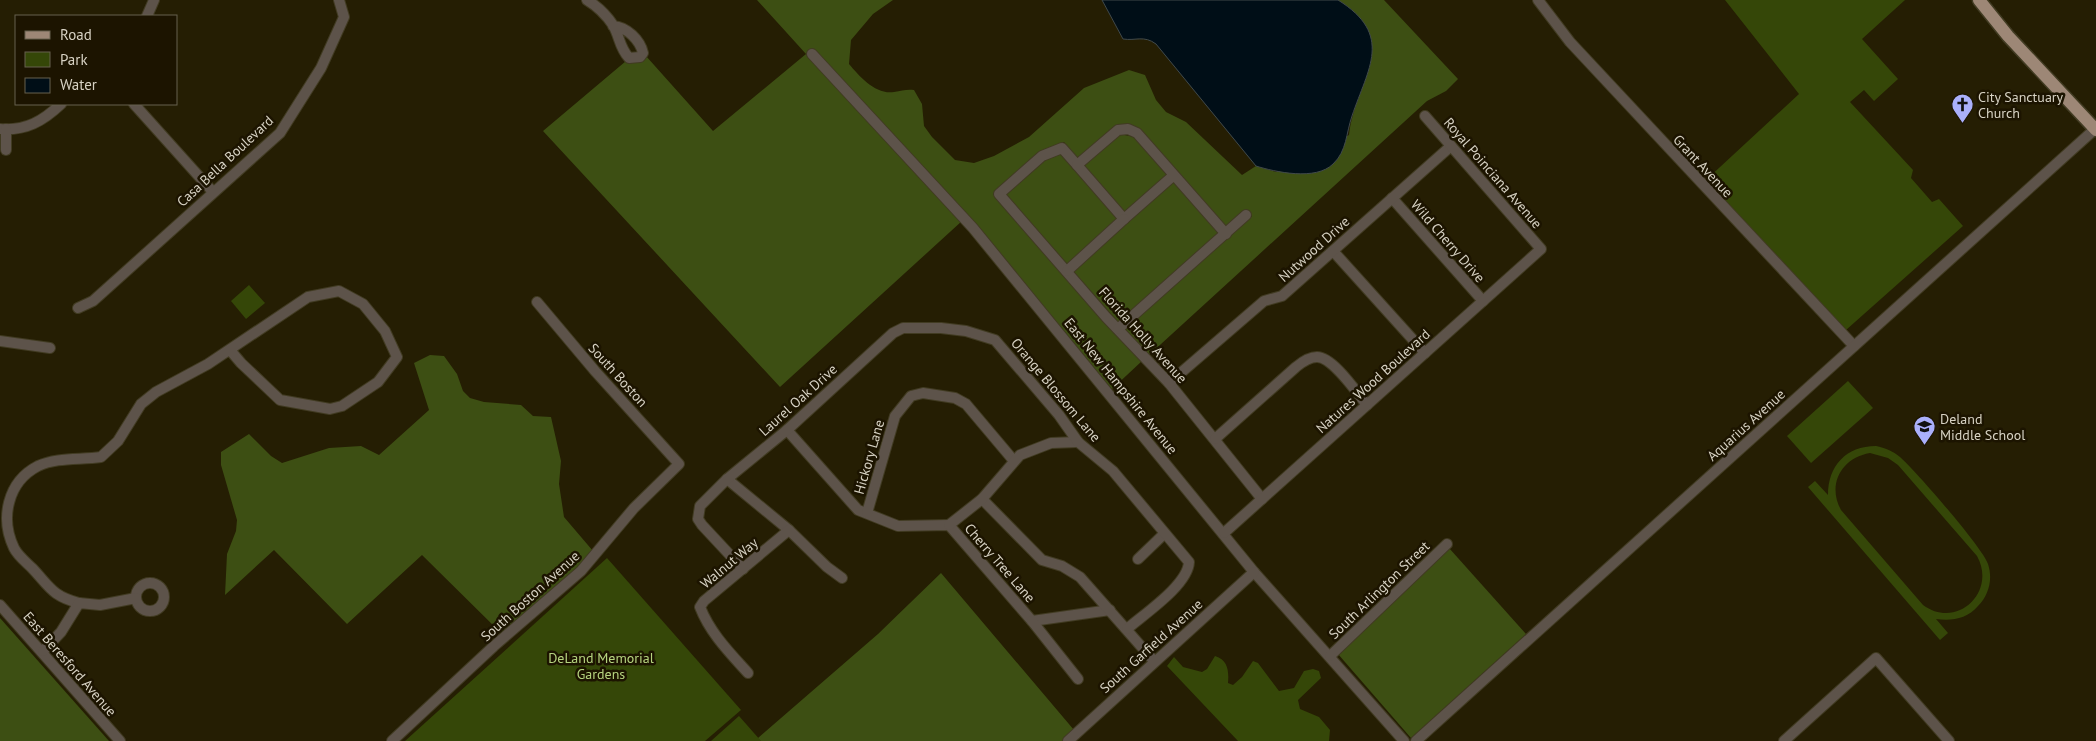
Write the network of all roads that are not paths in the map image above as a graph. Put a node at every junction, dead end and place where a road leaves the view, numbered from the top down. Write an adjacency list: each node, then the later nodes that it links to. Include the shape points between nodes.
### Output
1 (154, 0): 6 (street)
2 (339, 0): 18 (street, Casa Bella Boulevard, via 344,17 321,68 280,133)
3 (1538, 0): 32 (street, Grant Avenue, via 1570,42)
4 (1979, 0): 13 (main road, via 2008,36)
5 (592, 2): 7 (street)
6 (147, 15)
7 (613, 26)
8 (812, 54): 49 (street, East New Hampshire Avenue, via 973,228)
9 (60, 105): 12 (street, via 32,126)
10 (135, 105): 18 (street)
11 (1424, 116): 14 (street, Royal Poinciana Avenue)
12 (3, 129): 15 (street)
13 (2096, 130): 32 (street, Aquarius Avenue)
14 (1451, 146): 19 (street, Nutwood Drive); 23 (street, Royal Poinciana Avenue)
15 (6, 150)
16 (1077, 165): 17 (street, via 1118,130 1128,129 1137,133); 21 (street); 25 (street, Florida Holly Avenue, via 1062,148 1042,156 999,194)
17 (1174, 175): 21 (street); 22 (street)
18 (213, 192): 28 (street, Casa Bella Boulevard, via 93,301)
19 (1392, 198): 24 (street, Nutwood Drive); 26 (street, Wild Cherry Drive)
20 (1246, 216): 22 (street)
21 (1124, 219): 25 (street)
22 (1226, 234): 30 (street)
23 (1541, 249): 26 (street, Natures Wood Boulevard)
24 (1333, 251): 35 (street); 36 (street, Nutwood Drive, via 1282,296 1264,301)
25 (1067, 271): 30 (street, Florida Holly Avenue)
26 (1482, 301): 35 (street, Natures Wood Boulevard)
27 (537, 302): 42 (street, South Boston)
28 (78, 308)
29 (941, 328): 38 (street, Laurel Oak Drive, via 903,328 893,333); 40 (street, Orange Blossom Lane, via 995,340)
30 (1118, 329): 36 (street, Florida Holly Avenue)
31 (0, 341): 33 (street)
32 (1854, 346): 72 (street, Aquarius Avenue)
33 (50, 348)
34 (230, 350): 34 (street, via 308,297 339,291 363,304 385,331 397,357 378,382 342,406 330,409 280,400); 57 (street, via 148,398 131,417 118,441 101,457 53,460 36,467 12,492 4,512 6,531 13,548 51,590)
35 (1425, 353): 37 (street, Natures Wood Boulevard)
36 (1169, 383): 39 (street, Florida Holly Avenue)
37 (1366, 405): 39 (street, via 1329,362 1317,357 1308,358); 45 (street, Natures Wood Boulevard)
38 (787, 430): 43 (street, Laurel Oak Drive); 46 (street, Cherry Tree Lane, via 858,510)
39 (1215, 439): 45 (street, Florida Holly Avenue)
40 (1078, 442): 41 (street, via 1051,443 1027,451); 50 (street, Orange Blossom Lane, via 1112,471)
41 (1014, 460): 44 (street); 46 (street, Hickory Lane, via 966,404 955,398 924,393 911,396 895,416)
42 (679, 464): 69 (street, South Boston Avenue, via 634,508 581,571)
43 (727, 479): 48 (street); 53 (street, Laurel Oak Drive, via 700,506 698,519)
44 (982, 499): 47 (street); 59 (street, via 1042,560 1062,566 1080,577)
45 (1262, 499): 49 (street, Natures Wood Boulevard)
46 (867, 514): 47 (street, Cherry Tree Lane, via 898,526)
47 (949, 525): 60 (street, Cherry Tree Lane)
48 (789, 530): 53 (street, Walnut Way); 55 (street)
49 (1224, 533): 54 (street, East New Hampshire Avenue)
50 (1164, 534): 52 (street); 61 (street, Orange Blossom Lane, via 1189,562 1188,568 1181,582)
51 (1447, 544): 63 (street, South Arlington Street)
52 (1138, 559)
53 (744, 569): 65 (street, Walnut Way, via 700,607 705,620 726,649)
54 (1254, 572): 63 (street, East New Hampshire Avenue); 64 (street, South Garfield Avenue)
55 (842, 578)
56 (136, 598): 57 (street, via 100,605)
57 (79, 604): 62 (street, via 61,632)
58 (0, 605): 62 (street, East Beresford Avenue)
59 (1110, 610): 60 (street, Cherry Tree Lane); 61 (street)
60 (1032, 621): 66 (street)
61 (1127, 629): 64 (street)
62 (42, 651): 68 (street, East Beresford Avenue)
63 (1330, 656): 71 (street, East New Hampshire Avenue)
64 (1154, 661): 70 (street, South Garfield Avenue)
65 (748, 673)
66 (1078, 679)
67 (1945, 740): 73 (street, via 1876,658)
68 (120, 741)
69 (392, 741)
70 (1068, 741)
71 (1404, 741)
72 (1416, 741)
73 (1784, 741)

